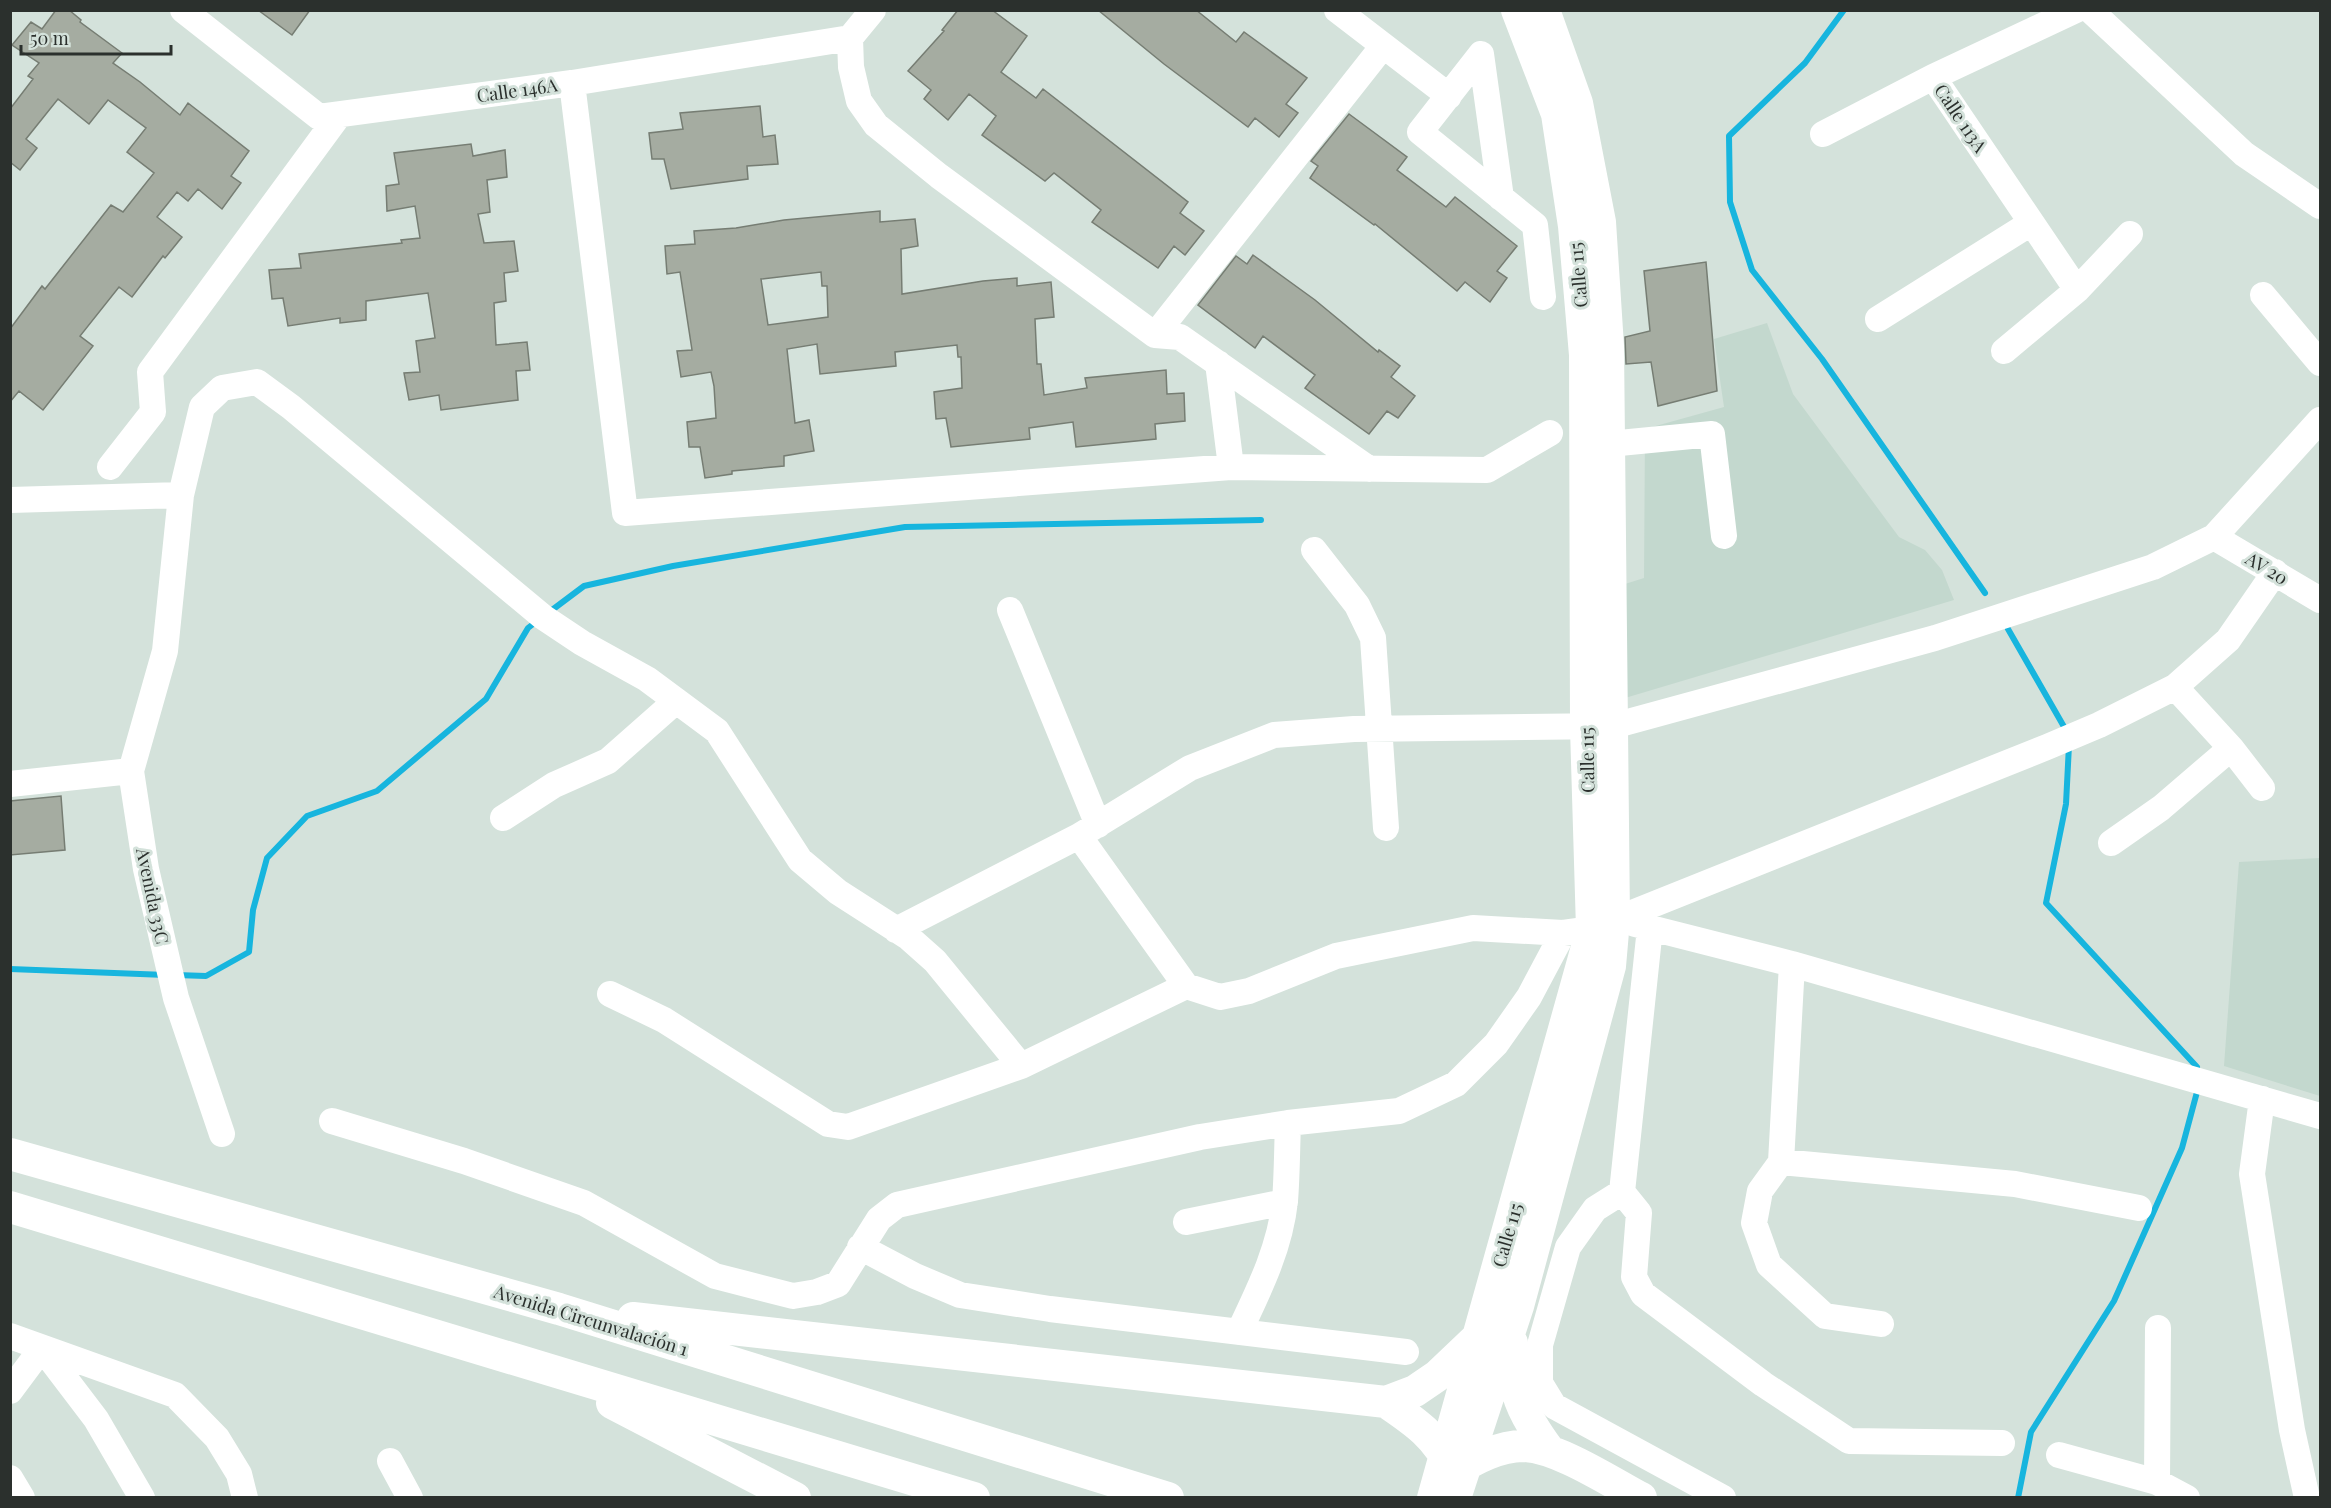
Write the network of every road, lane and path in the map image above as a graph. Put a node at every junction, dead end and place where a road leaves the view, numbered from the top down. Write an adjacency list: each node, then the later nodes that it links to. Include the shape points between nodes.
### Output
1 (183, 10): 13 (street, Calle 146A, via 319,117)
2 (873, 10): 8 (street)
3 (1337, 10): 9 (street)
4 (1517, 10): 43 (main road, Calle 115, via 1557,114 1574,226 1585,355)
5 (1544, 10): 29 (main road, Calle 115, via 1577,104 1600,222)
6 (2076, 10): 10 (street, Calle 113A)
7 (2090, 10): 16 (street, via 2244,154)
8 (850, 39): 11 (street, Calle 146A); 23 (street, via 851,67 859,101 876,125)
9 (1383, 46): 12 (street); 23 (street)
10 (1933, 77): 14 (street); 17 (street, Calle 113A)
11 (572, 83): 13 (street, Calle 146A); 31 (street, via 625,513)
12 (1449, 96): 15 (street, via 1420,132); 15 (street, via 1481,54)
13 (339, 115): 30 (street, via 150,372 153,412)
14 (1823, 134)
15 (1501, 198): 21 (street, via 1535,225)
16 (2320, 206)
17 (2031, 223): 19 (street, Calle 113A); 22 (street)
18 (2130, 234): 19 (street)
19 (2077, 290): 24 (street)
20 (2263, 295): 26 (street)
21 (1543, 297)
22 (1878, 319)
23 (1155, 335): 25 (street, via 1180,337)
24 (2004, 351)
25 (1218, 363): 31 (street); 32 (street)
26 (2320, 363)
27 (2320, 420): 36 (street)
28 (1550, 433): 32 (street, via 1487,470)
29 (1609, 444): 35 (street, via 1712,434); 43 (main road, Calle 115)
30 (110, 467)
31 (1231, 467): 32 (street)
32 (1369, 469)
33 (181, 495): 34 (street); 42 (street, via 202,408 222,388 257,382 543,617 582,644 647,679); 46 (street, via 165,651)
34 (10, 500)
35 (1724, 536)
36 (2214, 537): 38 (street, AV 20); 43 (street, via 2153,567 1935,638)
37 (1314, 550): 44 (street, via 1357,605 1373,638)
38 (2275, 572): 39 (street, AV 20); 41 (street, via 2228,640)
39 (2320, 600)
40 (1010, 610): 51 (street)
41 (2175, 687): 45 (street); 54 (street, via 2047,747)
42 (676, 701): 49 (street, via 608,761 554,785); 55 (street, via 717,731 800,860 838,892)
43 (1600, 727): 44 (street); 54 (main road, Calle 115)
44 (1380, 729): 50 (street); 51 (street, via 1274,735 1190,768)
45 (2231, 748): 48 (street); 52 (street, via 2161,808)
46 (131, 771): 47 (street); 64 (street, Avenida 33C, via 146,869 176,998)
47 (10, 784)
48 (2262, 788)
49 (503, 818)
50 (1386, 828)
51 (1089, 830): 55 (street); 57 (street)
52 (2110, 843)
53 (1650, 927): 54 (street); 56 (street); 67 (street)
54 (1590, 928): 57 (street, via 1473,928 1336,956 1250,991 1220,997); 63 (street, via 1529,997 1496,1044 1456,1084 1399,1111); 73 (main road, Calle 115, via 1610,966); 79 (main road, Calle 115)
55 (896, 930): 59 (street, via 935,961)
56 (1792, 964): 60 (street); 66 (street)
57 (1186, 986): 59 (street)
58 (609, 994): 59 (street, via 664,1020 828,1124 848,1127)
59 (1021, 1066)
60 (2262, 1099): 61 (street); 102 (street, via 2252,1174 2292,1430)
61 (2320, 1116)
62 (332, 1121): 72 (street, via 585,1203 715,1276 793,1296 838,1284)
63 (1288, 1123): 68 (street); 72 (street, via 1200,1137 897,1205 879,1219)
64 (222, 1134)
65 (10, 1154): 74 (main road, Avenida Circunvalación 1)
66 (1781, 1162): 70 (street, via 2015,1184); 75 (street, via 1760,1191 1755,1223 1769,1265 1825,1316)
67 (1622, 1192): 85 (street, via 1639,1213 1634,1277 1643,1294 1763,1384 1849,1441); 100 (street, via 1595,1209 1568,1246 1540,1345 1540,1383 1554,1406)
68 (1285, 1202): 71 (street); 77 (street, via 1266,1276)
69 (10, 1207): 82 (main road)
70 (2139, 1208)
71 (1186, 1222)
72 (860, 1247): 77 (street, via 960,1295)
73 (1518, 1306): 86 (main road, via 1512,1346 1513,1380 1530,1425); 90 (main road, Calle 115)
74 (559, 1309): 84 (main road); 98 (main road, Avenida Circunvalación 1)
75 (1881, 1324)
76 (2158, 1328): 91 (street)
77 (1239, 1332): 81 (street)
78 (10, 1336): 80 (street)
79 (1478, 1337): 84 (main road, via 1437,1376 1415,1391); 90 (main road, Calle 115)
80 (42, 1348): 83 (street); 93 (street, via 96,1419); 94 (street, via 175,1395 217,1438 239,1474)
81 (1406, 1352)
82 (542, 1367): 96 (main road); 97 (main road)
83 (10, 1391)
84 (1386, 1402): 90 (main road, via 1419,1425)
85 (2002, 1443)
86 (1549, 1450): 90 (main road, via 1522,1446 1483,1455); 99 (main road)
87 (2059, 1455): 91 (street)
88 (390, 1461): 95 (street)
89 (10, 1478): 92 (street)
90 (1449, 1481)
91 (2157, 1482): 101 (street)
92 (22, 1497)
93 (142, 1497)
94 (245, 1497)
95 (410, 1497)
96 (795, 1497)
97 (974, 1497)
98 (1168, 1497)
99 (1641, 1497)
100 (1723, 1497)
101 (2187, 1497)
102 (2307, 1497)

